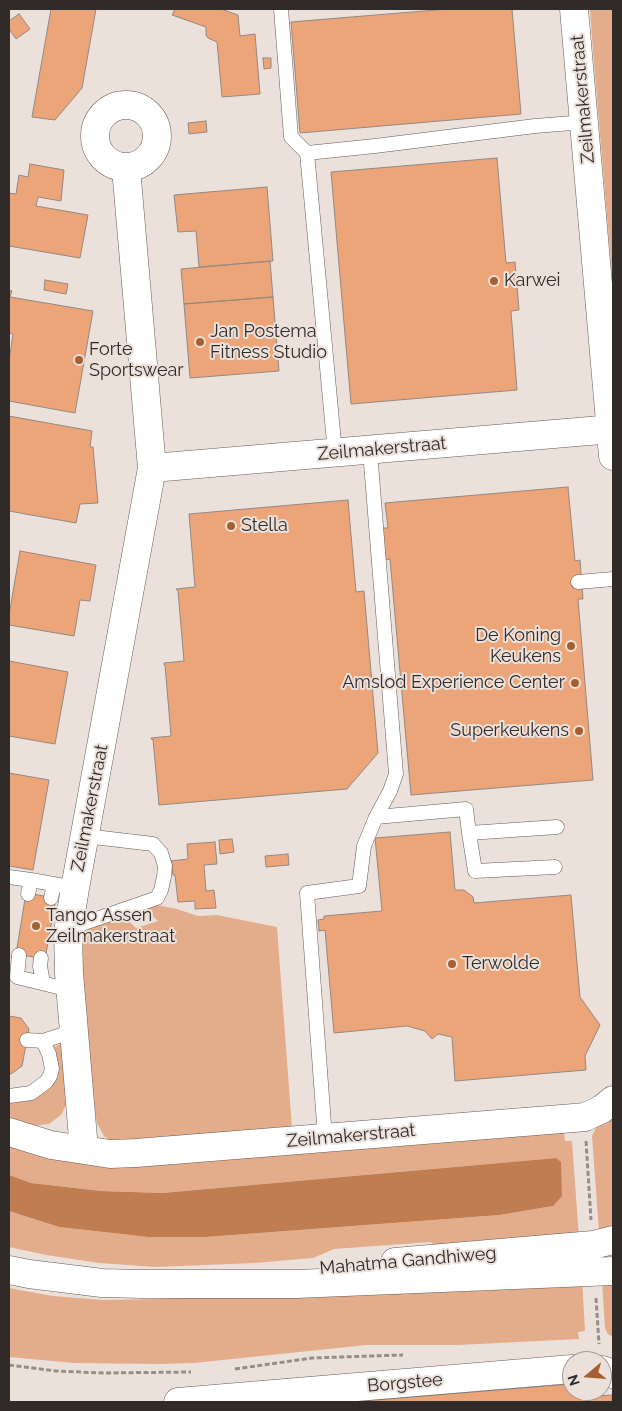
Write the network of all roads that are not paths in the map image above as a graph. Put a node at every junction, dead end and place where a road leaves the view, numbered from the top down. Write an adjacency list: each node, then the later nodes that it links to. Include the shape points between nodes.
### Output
1 (281, 9): 4 (lane, via 291,137)
2 (574, 9): 3 (street, Zeilmakerstraat)
3 (585, 122): 4 (lane); 6 (street, Zeilmakerstraat)
4 (307, 153): 8 (lane)
5 (126, 168): 10 (street, Zeilmakerstraat)
6 (612, 429): 7 (street, Zeilmakerstraat); 9 (street, Zeilmakerstraat)
7 (370, 451): 8 (street, Zeilmakerstraat); 13 (lane, via 396,774)
8 (336, 454): 10 (street, Zeilmakerstraat)
9 (613, 456)
10 (152, 468): 16 (street, Zeilmakerstraat)
11 (613, 579): 12 (lane)
12 (578, 582)
13 (376, 817): 15 (lane, via 466,809); 32 (lane, via 364,846 359,886 308,893)
14 (557, 828): 15 (lane)
15 (469, 834): 17 (lane, via 475,872)
16 (85, 836): 19 (street, Zeilmakerstraat); 20 (lane, via 153,844 161,853 164,877 157,898)
17 (555, 868)
18 (9, 877): 19 (lane, via 30,887)
19 (60, 890): 20 (street, Zeilmakerstraat)
20 (70, 928): 25 (street, Zeilmakerstraat)
21 (19, 954): 23 (lane)
22 (41, 958): 24 (lane)
23 (13, 976): 24 (lane)
24 (43, 983): 25 (lane)
25 (70, 990): 26 (street, Zeilmakerstraat)
26 (74, 1031): 28 (lane); 33 (street, Zeilmakerstraat)
27 (27, 1040): 28 (lane)
28 (43, 1041): 29 (lane, via 49,1054 50,1076 31,1093)
29 (9, 1096)
30 (613, 1100): 32 (street, Zeilmakerstraat, via 585,1117)
31 (9, 1132): 33 (street, Zeilmakerstraat, via 51,1145)
32 (325, 1138): 33 (street, Zeilmakerstraat, via 136,1154)
33 (84, 1150)
34 (613, 1240): 37 (street, Mahatma Gandhiweg, via 588,1246 294,1271)
35 (9, 1270): 37 (street, Mahatma Gandhiweg, via 102,1283)
36 (613, 1271): 37 (street, Mahatma Gandhiweg, via 296,1284)
37 (202, 1284)
38 (562, 1370): 39 (street, Borgstee)
39 (178, 1402)

